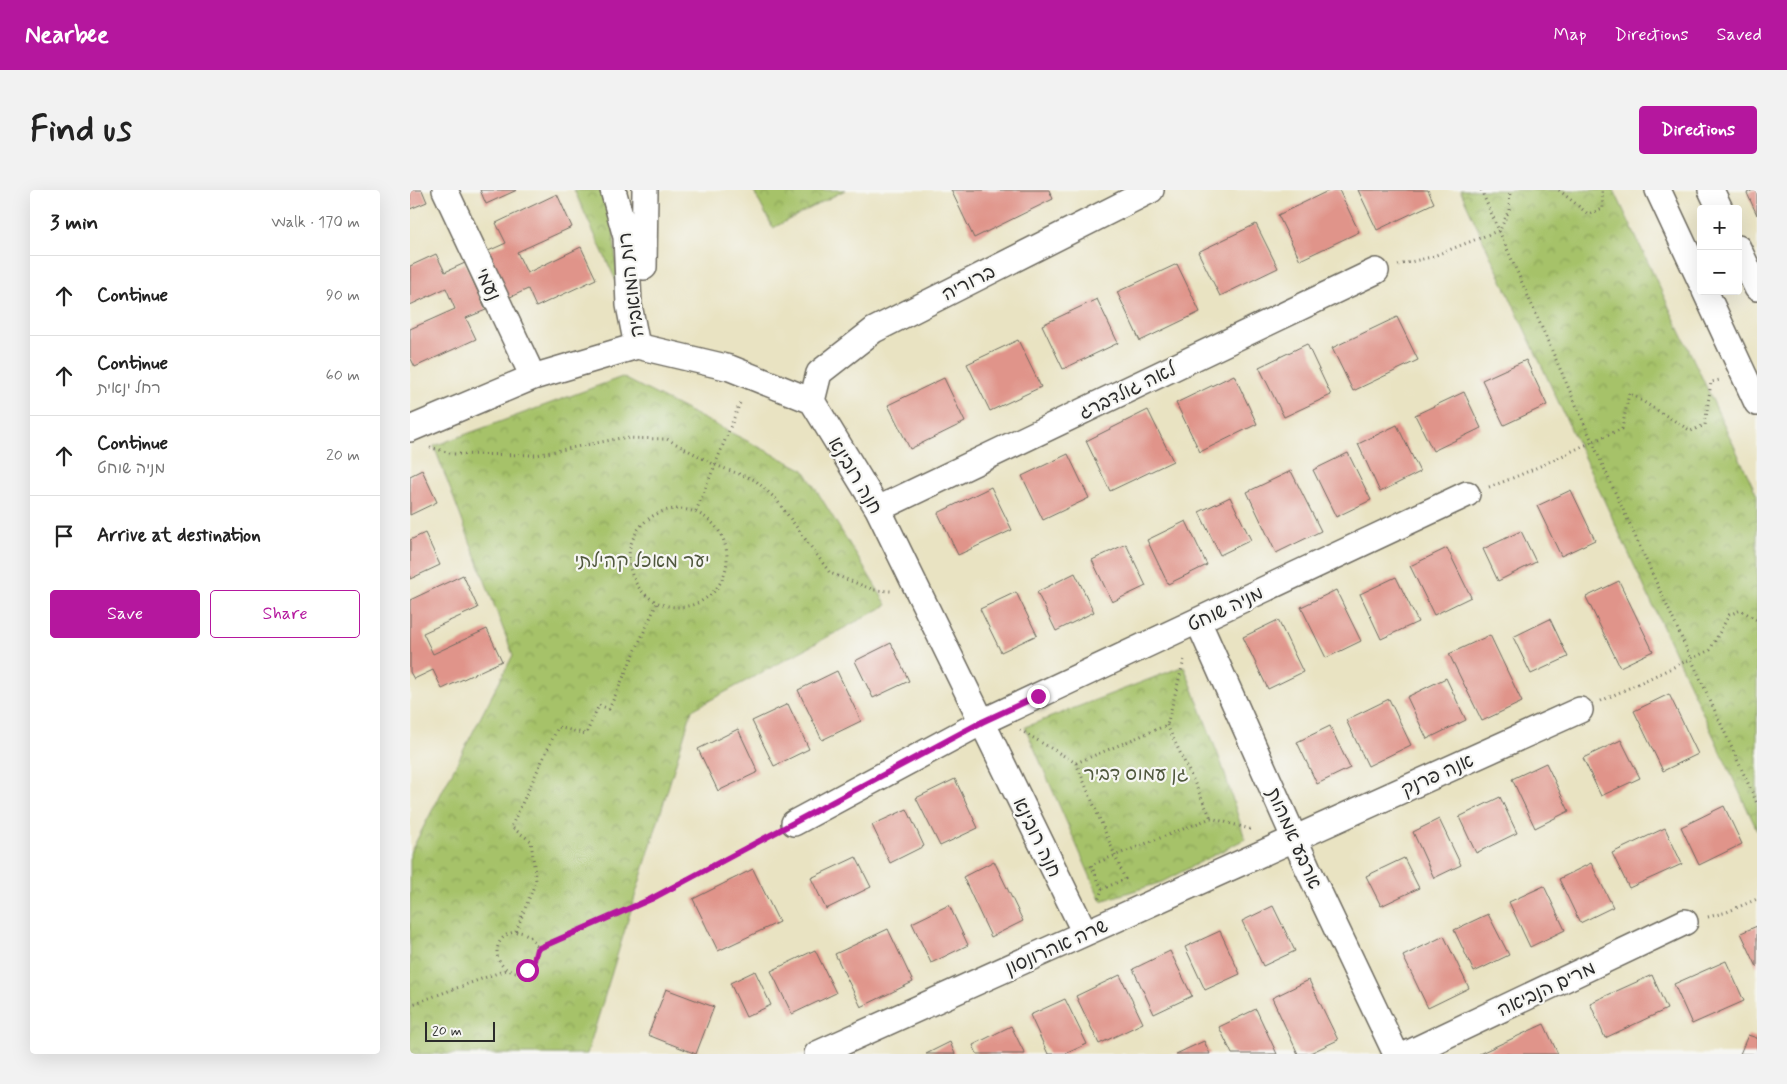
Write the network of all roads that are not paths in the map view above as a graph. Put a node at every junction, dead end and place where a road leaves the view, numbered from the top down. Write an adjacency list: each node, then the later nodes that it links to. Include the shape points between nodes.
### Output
1 (445, 190): 14 (street, נעמי)
2 (613, 190): 13 (street, רות המואביה, via 626,237 629,306)
3 (645, 190): 13 (street, רות המואביה, via 645,305)
4 (1151, 190): 15 (street, ברוריה, via 874,330 819,373)
5 (1658, 190): 10 (street)
6 (1711, 190): 7 (street)
7 (1718, 205)
8 (1739, 250): 11 (street)
9 (1376, 271): 19 (street, לאה גולדברג)
10 (1697, 273)
11 (1757, 288)
12 (1707, 295): 16 (street)
13 (637, 346): 14 (street); 15 (street, via 730,368)
14 (533, 377): 17 (street)
15 (812, 401): 19 (street, חנה רובינא)
16 (1757, 403)
17 (417, 437)
18 (1467, 494): 20 (street, מניה שוחט)
19 (878, 509): 22 (street, חנה רובינא)
20 (1198, 621): 22 (street, מניה שוחט); 24 (street, ארבע אמהות)
21 (1580, 710): 24 (street, אנה פרנק)
22 (982, 722): 23 (street, מניה שוחט); 26 (street, חנה רובינא)
23 (794, 823)
24 (1295, 838): 26 (street, שרה אהרונסון); 28 (street, ארבע אמהות)
25 (1685, 922): 29 (street, מרים הנביאה)
26 (1085, 933): 27 (street, שרה אהרונסון)
27 (816, 1054)
28 (1396, 1054)
29 (1407, 1054)

